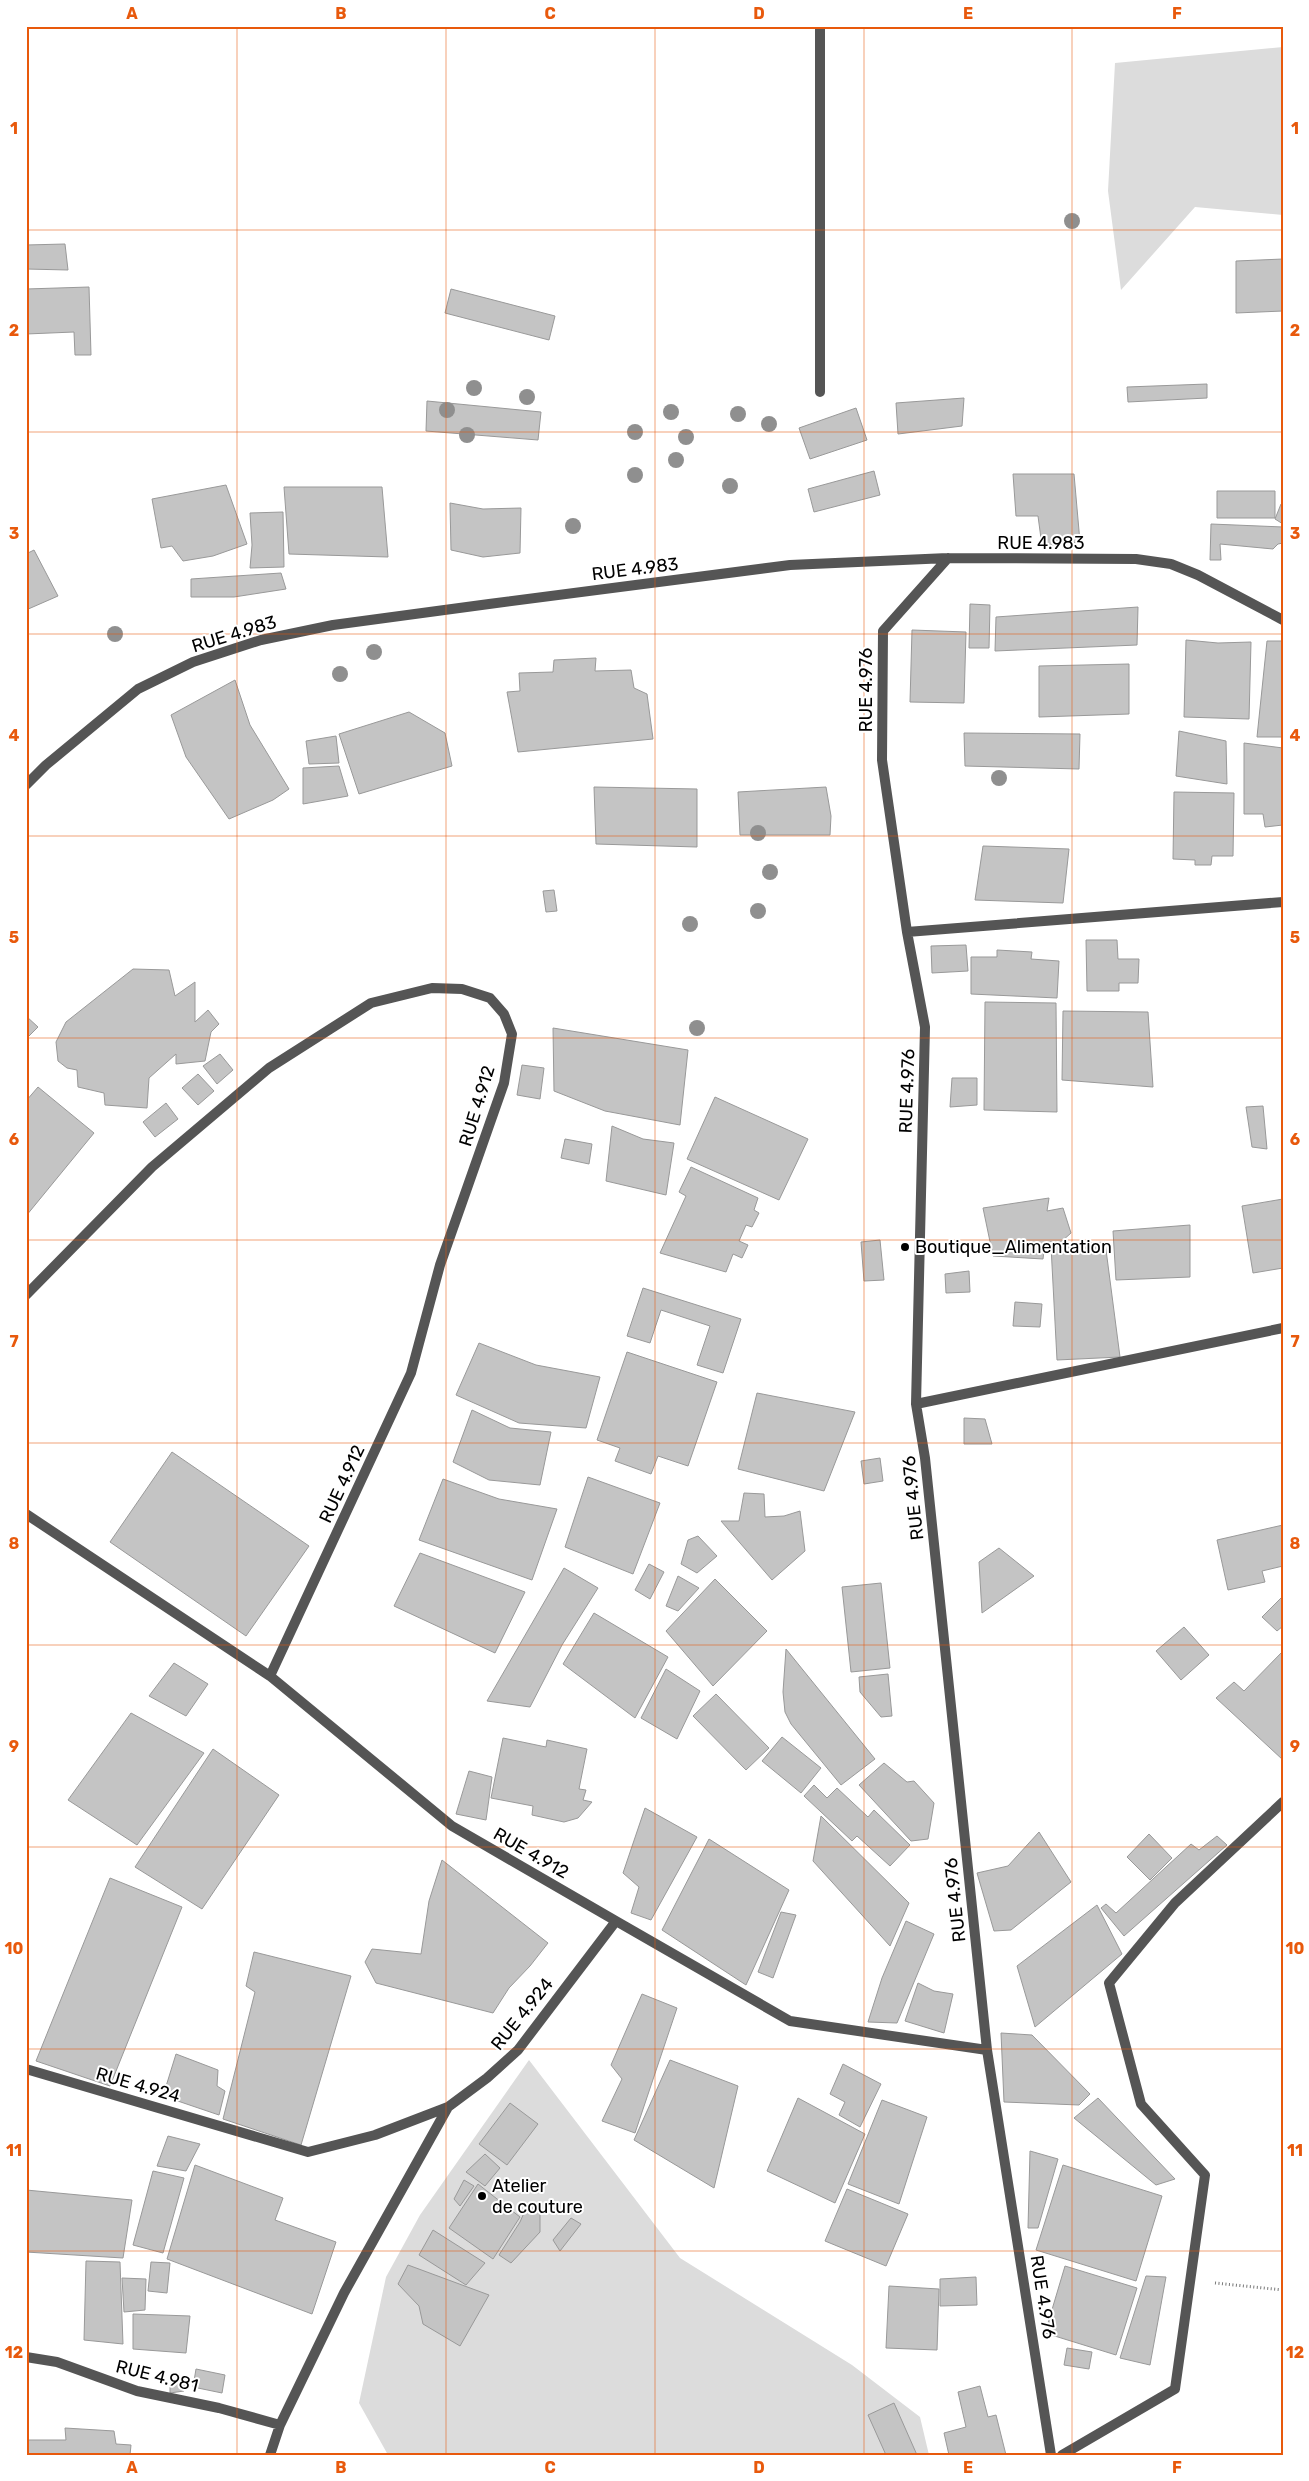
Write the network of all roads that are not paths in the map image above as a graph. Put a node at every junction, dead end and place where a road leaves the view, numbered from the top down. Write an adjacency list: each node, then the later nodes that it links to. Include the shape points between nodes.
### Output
1 (820, 26): 2 (street)
2 (820, 392)
3 (948, 558): 4 (street, RUE 4.983, via 1136,559 1171,564); 5 (street, RUE 4.983, via 790,565 333,625 261,640 193,662 138,689); 7 (street, RUE 4.976, via 883,631 882,760)
4 (1283, 620)
5 (26, 785)
6 (1283, 902): 7 (street)
7 (907, 932): 10 (street, RUE 4.976, via 925,1027)
8 (26, 1295): 12 (street, RUE 4.912, via 159,1161 269,1068 371,1003 432,988 462,989 490,998 504,1014 512,1034 504,1083 440,1265 411,1373)
9 (1283, 1328): 10 (street)
10 (916, 1404): 15 (street, RUE 4.976, via 926,1468)
11 (26, 1514): 12 (street, RUE 4.912)
12 (270, 1676): 14 (street, RUE 4.912, via 452,1826)
13 (1283, 1802): 22 (street, via 1175,1904 1109,1982 1141,2104 1205,2175 1175,2389)
14 (616, 1921): 15 (street, via 790,2021); 17 (street, RUE 4.924, via 518,2050)
15 (987, 2050): 21 (street, RUE 4.976)
16 (26, 2069): 17 (street, RUE 4.924, via 308,2152 375,2135)
17 (448, 2107): 19 (street, via 344,2294)
18 (26, 2356): 19 (street, RUE 4.981, via 57,2362 136,2391 219,2408)
19 (280, 2425): 20 (street)
20 (270, 2455)
21 (1051, 2455)
22 (1062, 2455)

